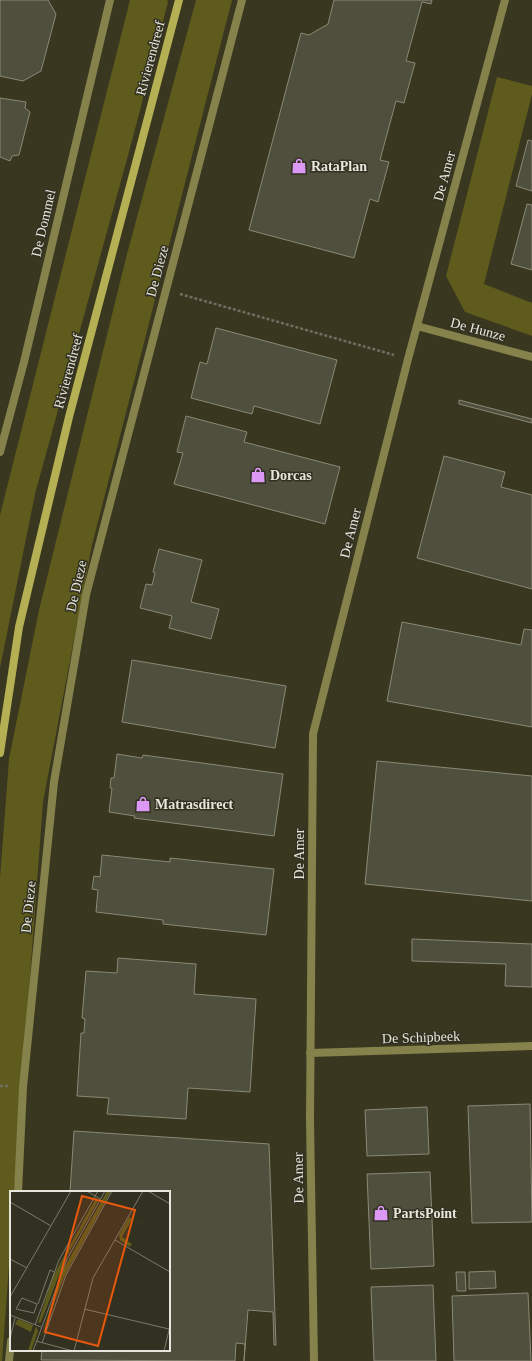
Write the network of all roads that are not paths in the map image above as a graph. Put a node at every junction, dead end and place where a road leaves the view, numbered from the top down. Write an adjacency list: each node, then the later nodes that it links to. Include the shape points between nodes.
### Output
1 (110, 0): 7 (street, De Dommel, via 24,362)
2 (179, 0): 8 (main road, Rivierendreef, via 69,417 19,627)
3 (242, 0): 11 (street, De Dieze, via 86,595 54,782 23,1087)
4 (505, 0): 5 (street, De Amer)
5 (417, 326): 6 (street, De Hunze); 10 (street, De Amer, via 313,734)
6 (532, 357)
7 (0, 452)
8 (0, 753)
9 (532, 1046): 10 (street, De Schipbeek)
10 (310, 1053): 14 (street, De Amer)
11 (18, 1191)
12 (10, 1351): 13 (street)
13 (9, 1361)
14 (314, 1361)

